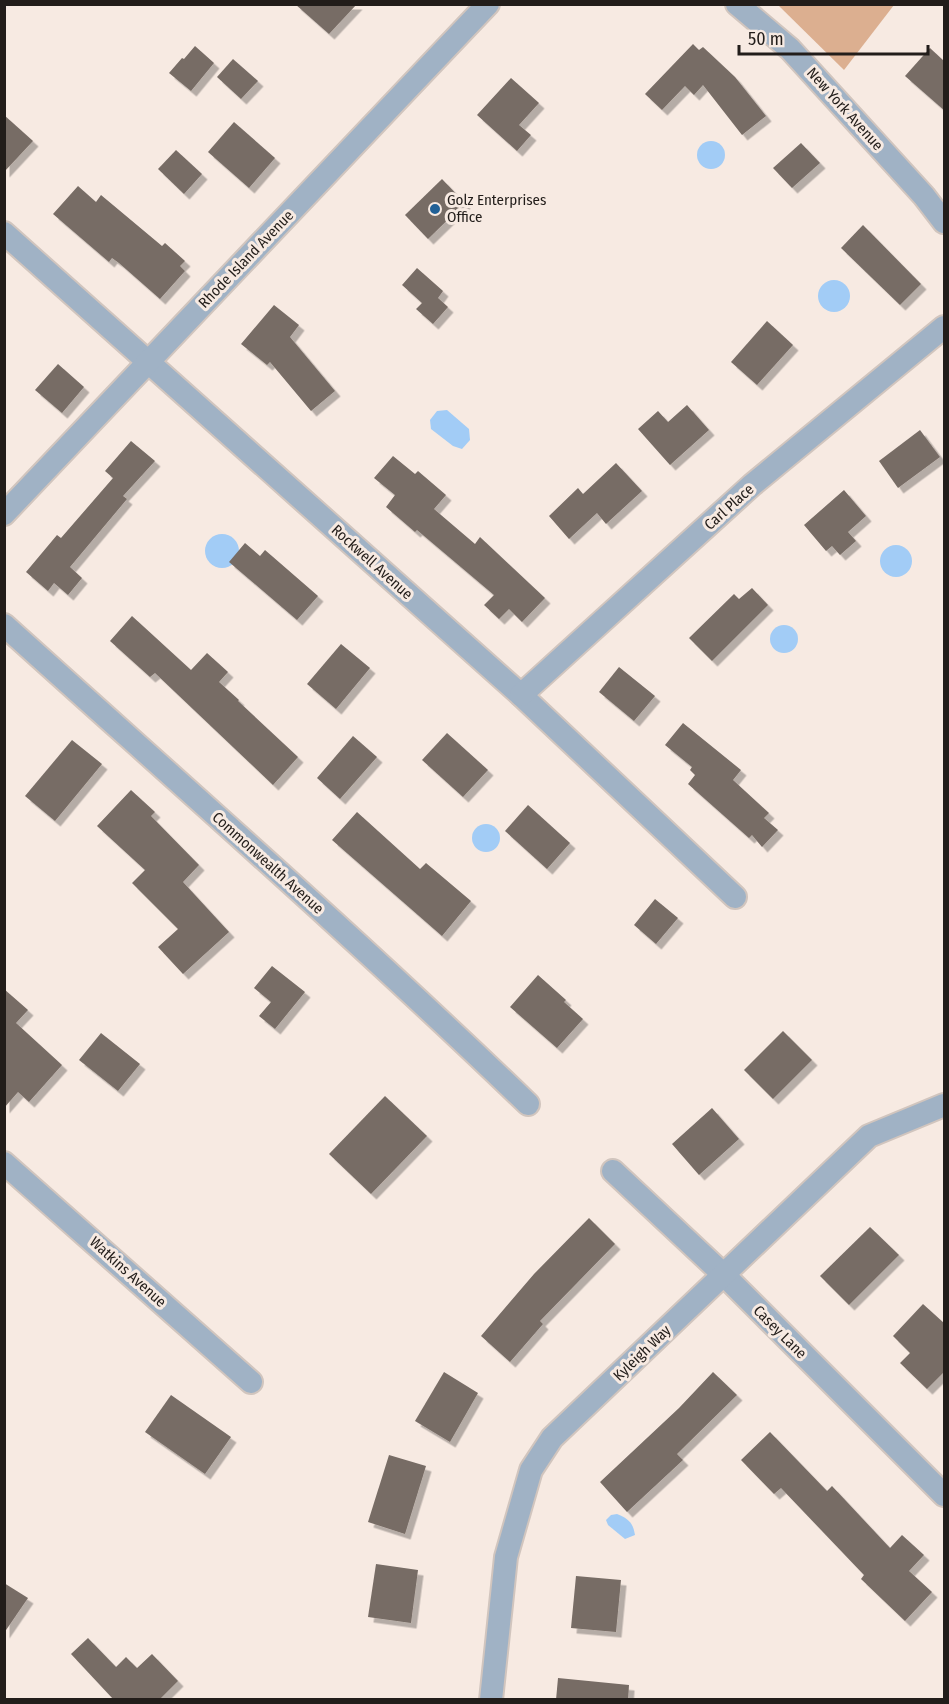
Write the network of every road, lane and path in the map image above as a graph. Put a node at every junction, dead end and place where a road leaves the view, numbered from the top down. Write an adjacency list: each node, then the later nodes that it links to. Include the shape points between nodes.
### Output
1 (488, 4): 6 (street, Rhode Island Avenue)
2 (737, 4): 3 (street, New York Avenue, via 790,49)
3 (945, 222)
4 (4, 233): 6 (street, Rockwell Avenue)
5 (945, 327): 9 (street, Carl Place, via 753,485)
6 (149, 361): 7 (street, Rhode Island Avenue); 9 (street, Rockwell Avenue)
7 (4, 514)
8 (4, 626): 11 (street, Commonwealth Avenue, via 314,904)
9 (521, 695): 10 (street, Rockwell Avenue)
10 (735, 897)
11 (528, 1104)
12 (945, 1105): 15 (street, Kyleigh Way, via 869,1136)
13 (4, 1163): 16 (street, Watkins Avenue)
14 (613, 1171): 15 (street, Casey Lane)
15 (724, 1275): 17 (street, Casey Lane); 18 (street, Kyleigh Way, via 552,1438 531,1470 506,1557)
16 (251, 1382)
17 (945, 1495)
18 (491, 1700)

